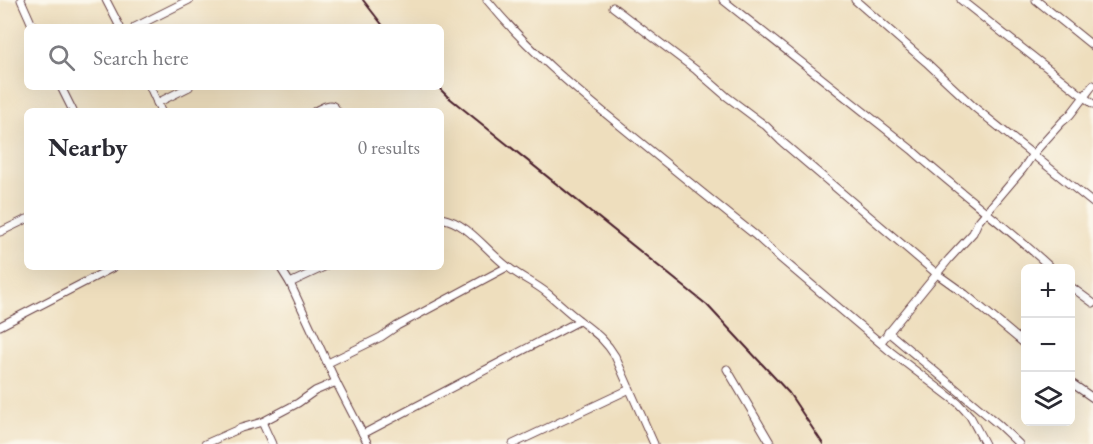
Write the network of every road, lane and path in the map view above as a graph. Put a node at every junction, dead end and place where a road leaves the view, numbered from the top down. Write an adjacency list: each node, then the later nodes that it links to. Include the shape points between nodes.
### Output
1 (21, 0): 10 (street)
2 (106, 0): 11 (street)
3 (189, 0): 12 (street)
4 (487, 0): 44 (street, via 509,27 593,104)
5 (723, 0): 27 (street)
6 (855, 0): 25 (street, via 974,107)
7 (962, 0): 18 (street)
8 (1036, 0): 13 (street)
9 (613, 7): 36 (street, via 766,126)
10 (32, 24)
11 (118, 24)
12 (141, 24)
13 (1093, 46)
14 (1093, 85): 18 (street)
15 (62, 90): 21 (street)
16 (151, 90): 19 (street)
17 (183, 90): 19 (street)
18 (1085, 97): 20 (street); 25 (street)
19 (157, 103): 22 (street)
20 (1093, 104)
21 (72, 108)
22 (160, 108)
23 (321, 108): 24 (street)
24 (336, 108)
25 (1033, 154): 26 (street); 27 (street)
26 (1093, 203)
27 (987, 213): 31 (street); 36 (street)
28 (444, 219): 32 (street, via 466,229)
29 (24, 220): 30 (street)
30 (0, 232)
31 (1046, 264)
32 (507, 267): 40 (street, via 546,292); 45 (street)
33 (108, 270): 41 (street)
34 (282, 270): 37 (street)
35 (318, 270): 37 (street)
36 (938, 274): 42 (street); 43 (street)
37 (290, 283): 45 (street)
38 (1075, 289): 39 (street)
39 (1093, 303)
40 (579, 321): 49 (street, via 608,345); 52 (street)
41 (0, 326)
42 (888, 333): 44 (street); 60 (street)
43 (1021, 341)
44 (881, 342): 59 (street, via 958,403)
45 (327, 363): 47 (street)
46 (727, 369): 58 (street)
47 (336, 382): 51 (street); 52 (street)
48 (1075, 385): 50 (street)
49 (630, 389): 56 (street); 57 (street)
50 (1093, 398)
51 (262, 422): 53 (street); 54 (street)
52 (363, 434): 55 (street)
53 (205, 444)
54 (272, 444)
55 (368, 444)
56 (513, 444)
57 (654, 444)
58 (771, 444)
59 (985, 444)
60 (1019, 444)

